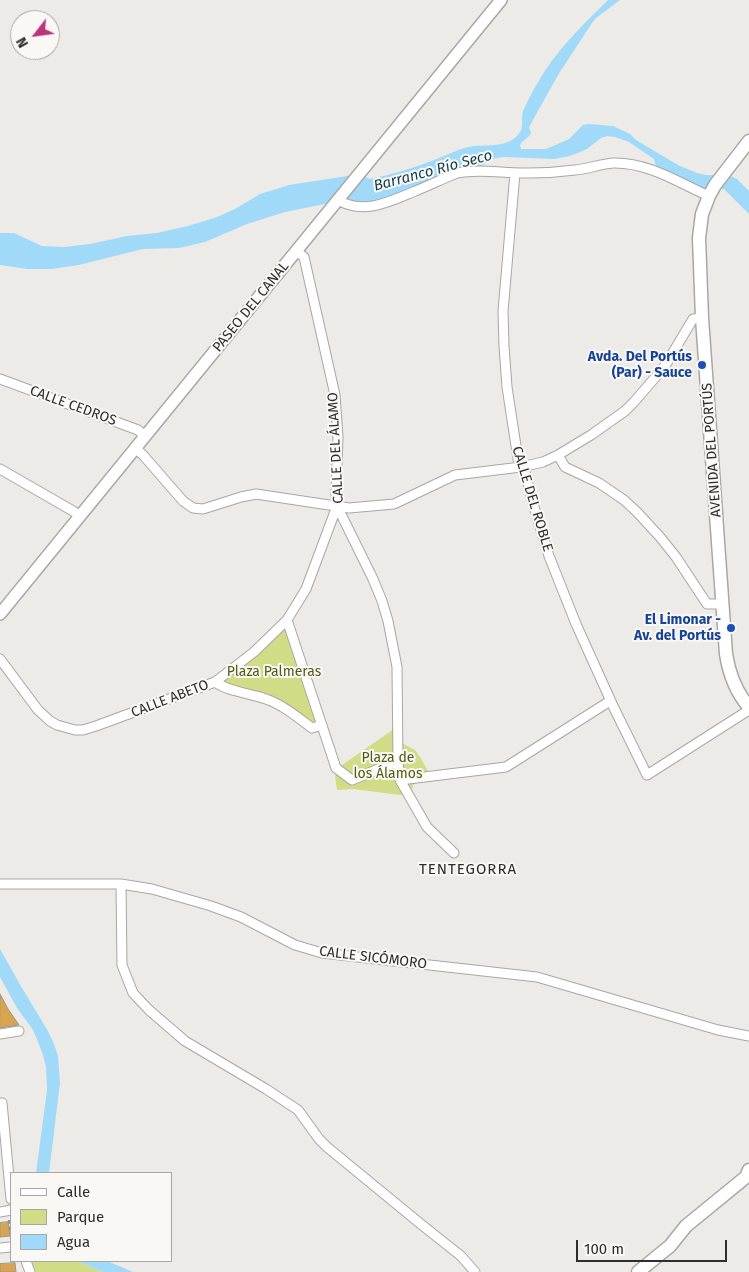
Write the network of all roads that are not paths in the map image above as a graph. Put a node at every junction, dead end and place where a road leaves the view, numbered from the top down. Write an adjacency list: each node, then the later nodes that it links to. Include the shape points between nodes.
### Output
1 (501, 0): 5 (street, PASEO DEL CANAL)
2 (749, 141): 4 (main road, AVENIDA DEL PORTÚS)
3 (515, 173): 4 (street, via 567,171 613,163 633,165 656,171); 5 (street, via 457,173 378,206 349,206); 12 (street, CALLE DEL ROBLE, via 503,311 507,387)
4 (709, 196): 7 (main road, AVENIDA DEL PORTÚS, via 702,214 699,238)
5 (338, 200): 6 (street, PASEO DEL CANAL)
6 (296, 251): 9 (street, PASEO DEL CANAL); 14 (street, CALLE DEL ÁLAMO, via 304,257 335,395)
7 (702, 318): 11 (street, via 692,319 665,366 634,402 607,424); 16 (main road, AVENIDA DEL PORTÚS)
8 (0, 379): 9 (street, CALLE CEDROS, via 138,430)
9 (146, 436): 10 (street, PASEO DEL CANAL)
10 (135, 448): 14 (street, via 182,501 193,508 203,509 256,494); 15 (street, PASEO DEL CANAL)
11 (558, 455): 12 (street); 16 (street, via 564,467 599,483 624,500 676,557 707,604)
12 (521, 467): 14 (street, via 456,475 394,504); 21 (street, CALLE DEL ROBLE, via 550,556)
13 (0, 469): 15 (street)
14 (337, 506): 18 (street, CALLE ABETO, via 306,589); 24 (street, CALLE DEL ÁLAMO, via 373,579 388,621 397,667)
15 (80, 516): 17 (street, PASEO DEL CANAL)
16 (722, 604): 22 (main road, AVENIDA DEL PORTÚS, via 728,663 735,686)
17 (0, 614)
18 (287, 620): 20 (street, CALLE ABETO, via 254,652); 23 (street)
19 (0, 659): 20 (street, CALLE ABETO, via 44,716 57,725 75,730 96,726)
20 (215, 682): 23 (street, via 222,687 272,701 312,728)
21 (610, 701): 22 (street, CALLE DEL ROBLE, via 648,775); 25 (street, via 506,766)
22 (749, 709)
23 (322, 725): 24 (street, via 336,768 352,780)
24 (398, 761): 25 (street, CALLE DEL ÁLAMO)
25 (400, 780): 26 (street, via 427,827)
26 (454, 853)
27 (0, 884): 28 (street, CALLE SICÓMORO)
28 (121, 884): 31 (street, CALLE SICÓMORO, via 152,889 219,909 295,945 322,953 537,977 718,1030); 35 (street, via 122,965 133,993 185,1041 298,1110 327,1147 462,1256)
29 (19, 1031): 30 (street)
30 (0, 1034)
31 (749, 1036)
32 (1, 1103): 34 (street)
33 (749, 1170): 36 (main road, via 746,1177 686,1226 670,1246)
34 (10, 1189)
35 (475, 1272)
36 (638, 1272)

